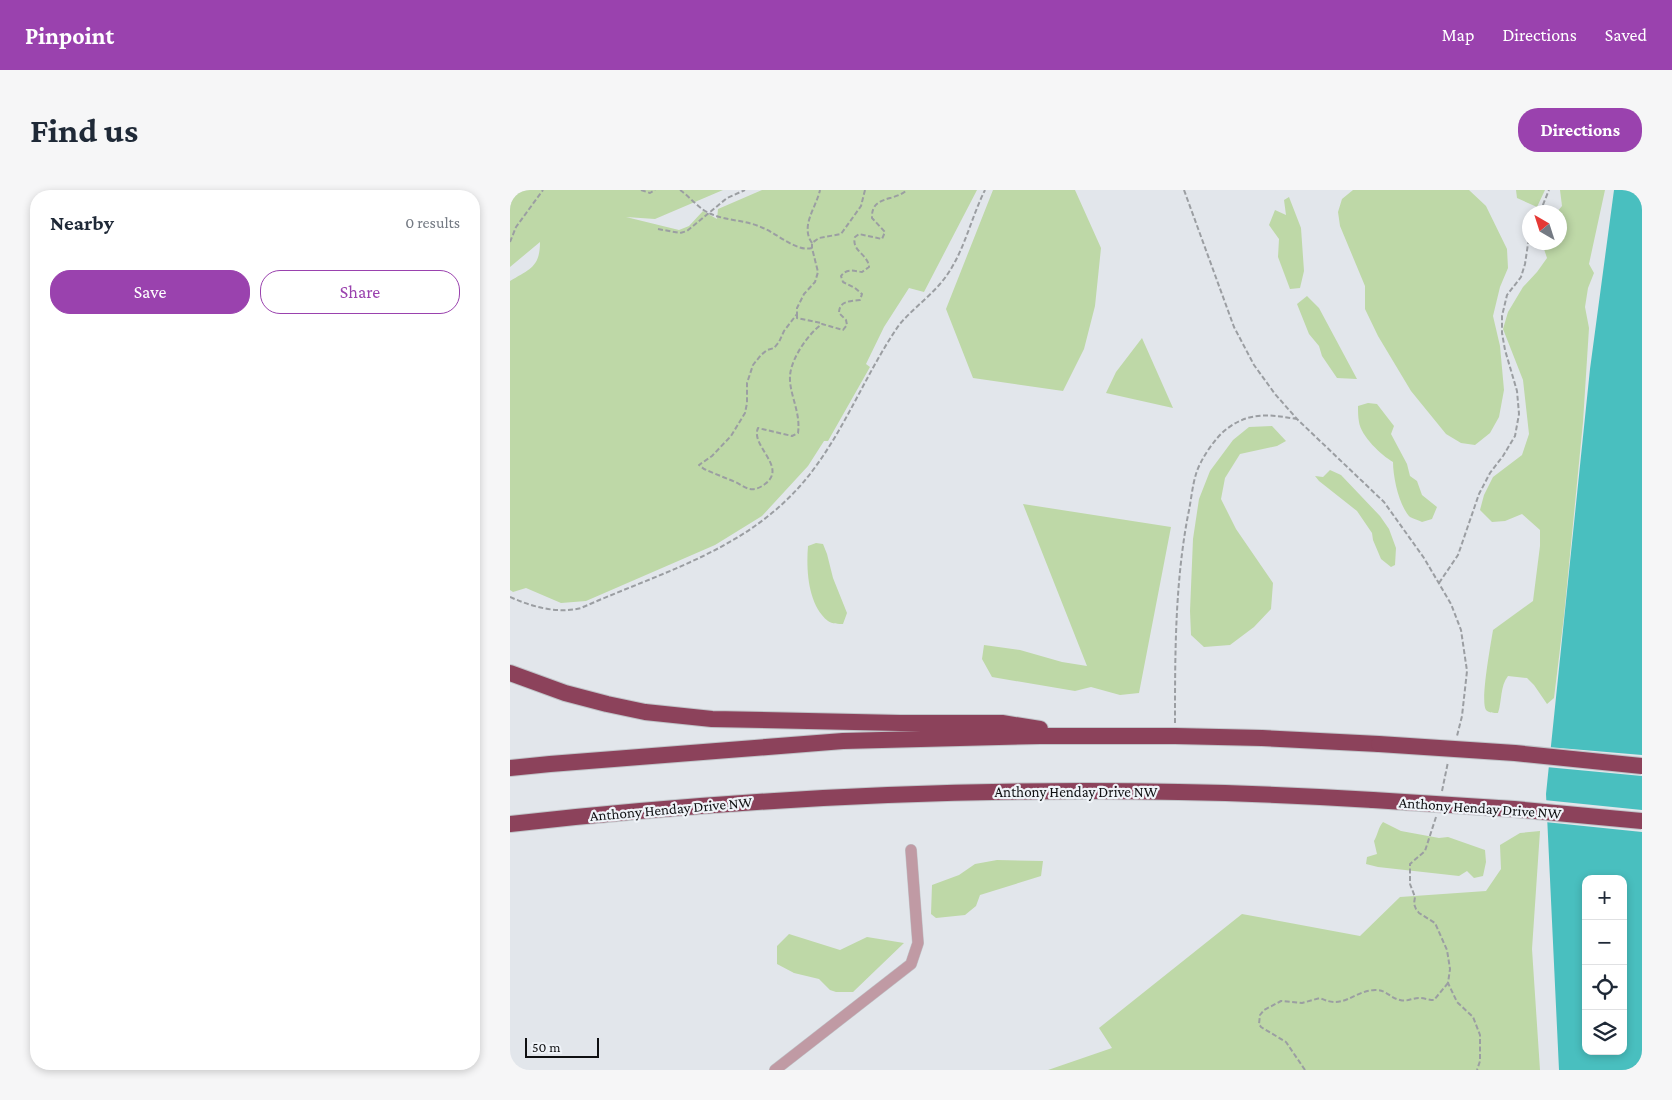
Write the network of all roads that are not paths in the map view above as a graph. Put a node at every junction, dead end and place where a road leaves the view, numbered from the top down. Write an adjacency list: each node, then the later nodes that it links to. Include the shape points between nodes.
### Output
1 (510, 673): 2 (highway, via 565,693 646,712 712,719 1002,723)
2 (1092, 736): 3 (highway, bridge, via 1262,738 1379,744); 4 (highway, via 843,740)
3 (1642, 766)
4 (510, 768)
5 (1642, 821): 6 (highway, Anthony Henday Drive NW, bridge, via 1281,794 1155,791 922,793 754,802)
6 (510, 824)
7 (911, 850): 8 (lane, via 918,943 912,964)
8 (775, 1070)

